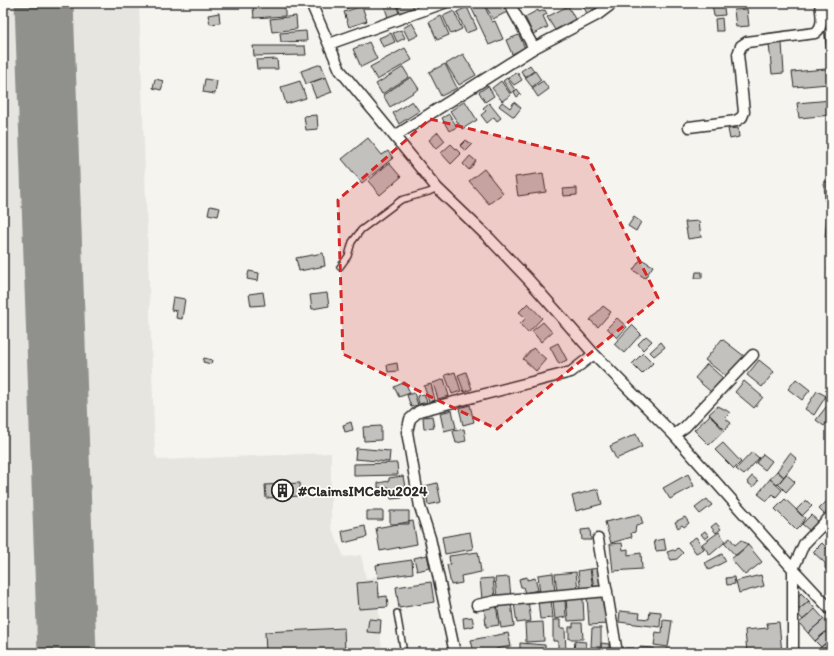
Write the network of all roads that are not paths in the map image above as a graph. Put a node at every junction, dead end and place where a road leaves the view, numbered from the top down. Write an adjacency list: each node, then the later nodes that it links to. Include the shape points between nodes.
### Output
1 (311, 3): 8 (street)
2 (444, 3): 8 (street)
3 (509, 3): 9 (street)
4 (613, 3): 9 (street, via 596,15)
5 (820, 3): 7 (street, via 822,24)
6 (830, 31): 7 (lane); 10 (lane)
7 (816, 33): 11 (street, via 743,44 738,54 744,112 742,117 736,121)
8 (329, 44): 12 (street, via 340,70)
9 (534, 48): 12 (street)
10 (831, 59)
11 (689, 127)
12 (395, 136): 13 (street)
13 (437, 188): 14 (lane, via 401,200 360,230); 15 (street, via 528,279)
14 (340, 268)
15 (594, 354): 17 (street); 26 (street, via 571,372 419,411 410,419 406,432 420,507 430,538)
16 (753, 355): 17 (street, via 685,428)
17 (674, 435): 20 (street)
18 (831, 516): 20 (street, via 804,544)
19 (598, 539): 21 (street)
20 (793, 569): 23 (street); 28 (street)
21 (607, 591): 22 (street); 27 (street)
22 (477, 604)
23 (831, 610)
24 (397, 614): 25 (lane)
25 (404, 653)
26 (455, 653)
27 (617, 653)
28 (793, 653)

